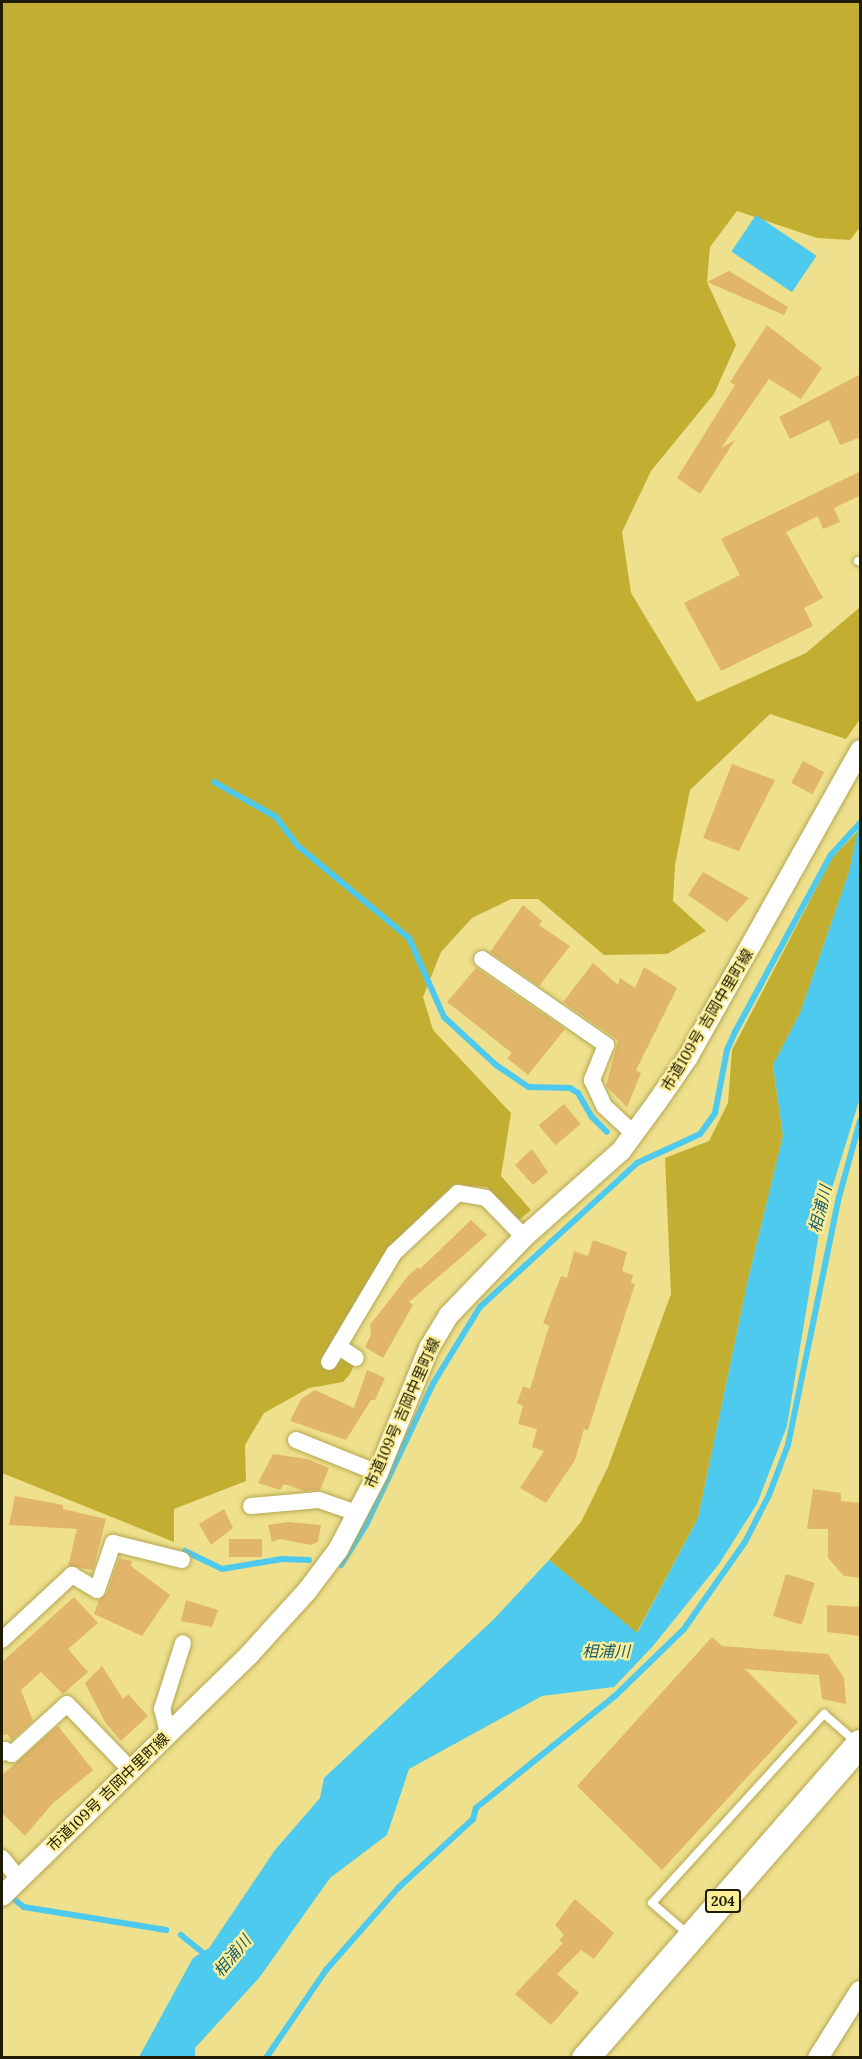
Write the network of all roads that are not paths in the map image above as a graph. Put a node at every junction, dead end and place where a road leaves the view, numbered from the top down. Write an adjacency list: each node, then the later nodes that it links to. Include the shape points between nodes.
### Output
1 (861, 750): 3 (street, 市道109号 吉岡中里町線, via 688,1057)
2 (482, 959): 3 (street, via 606,1045 592,1080 604,1106)
3 (634, 1134): 4 (street, 市道109号 吉岡中里町線, via 621,1151)
4 (524, 1237): 5 (street, via 486,1198 458,1193 394,1253); 9 (street, 市道109号 吉岡中里町線, via 476,1284 434,1340)
5 (339, 1347): 6 (street); 7 (street)
6 (356, 1358)
7 (329, 1362)
8 (296, 1440): 9 (street)
9 (378, 1473): 11 (street, 市道109号 吉岡中里町線)
10 (251, 1506): 11 (street, via 319,1500)
11 (356, 1513): 15 (street, 市道109号 吉岡中里町線, via 338,1550 307,1591 249,1655)
12 (182, 1560): 13 (street, via 113,1543 96,1590 72,1575)
13 (2, 1640)
14 (183, 1643): 15 (street, via 162,1709)
15 (168, 1734): 18 (street, 市道109号 吉岡中里町線)
16 (860, 1744): 22 (highway, 204); 22 (lane, via 824,1714 652,1902)
17 (2, 1753): 18 (street, via 4,1750 12,1754 67,1704)
18 (131, 1770): 20 (street, 市道109号 吉岡中里町線)
19 (2, 1858): 20 (street)
20 (19, 1879): 21 (street, 市道109号 吉岡中里町線)
21 (2, 1896)
22 (692, 1938): 24 (highway, 204)
23 (861, 1991): 25 (street)
24 (585, 2058)
25 (818, 2058)

